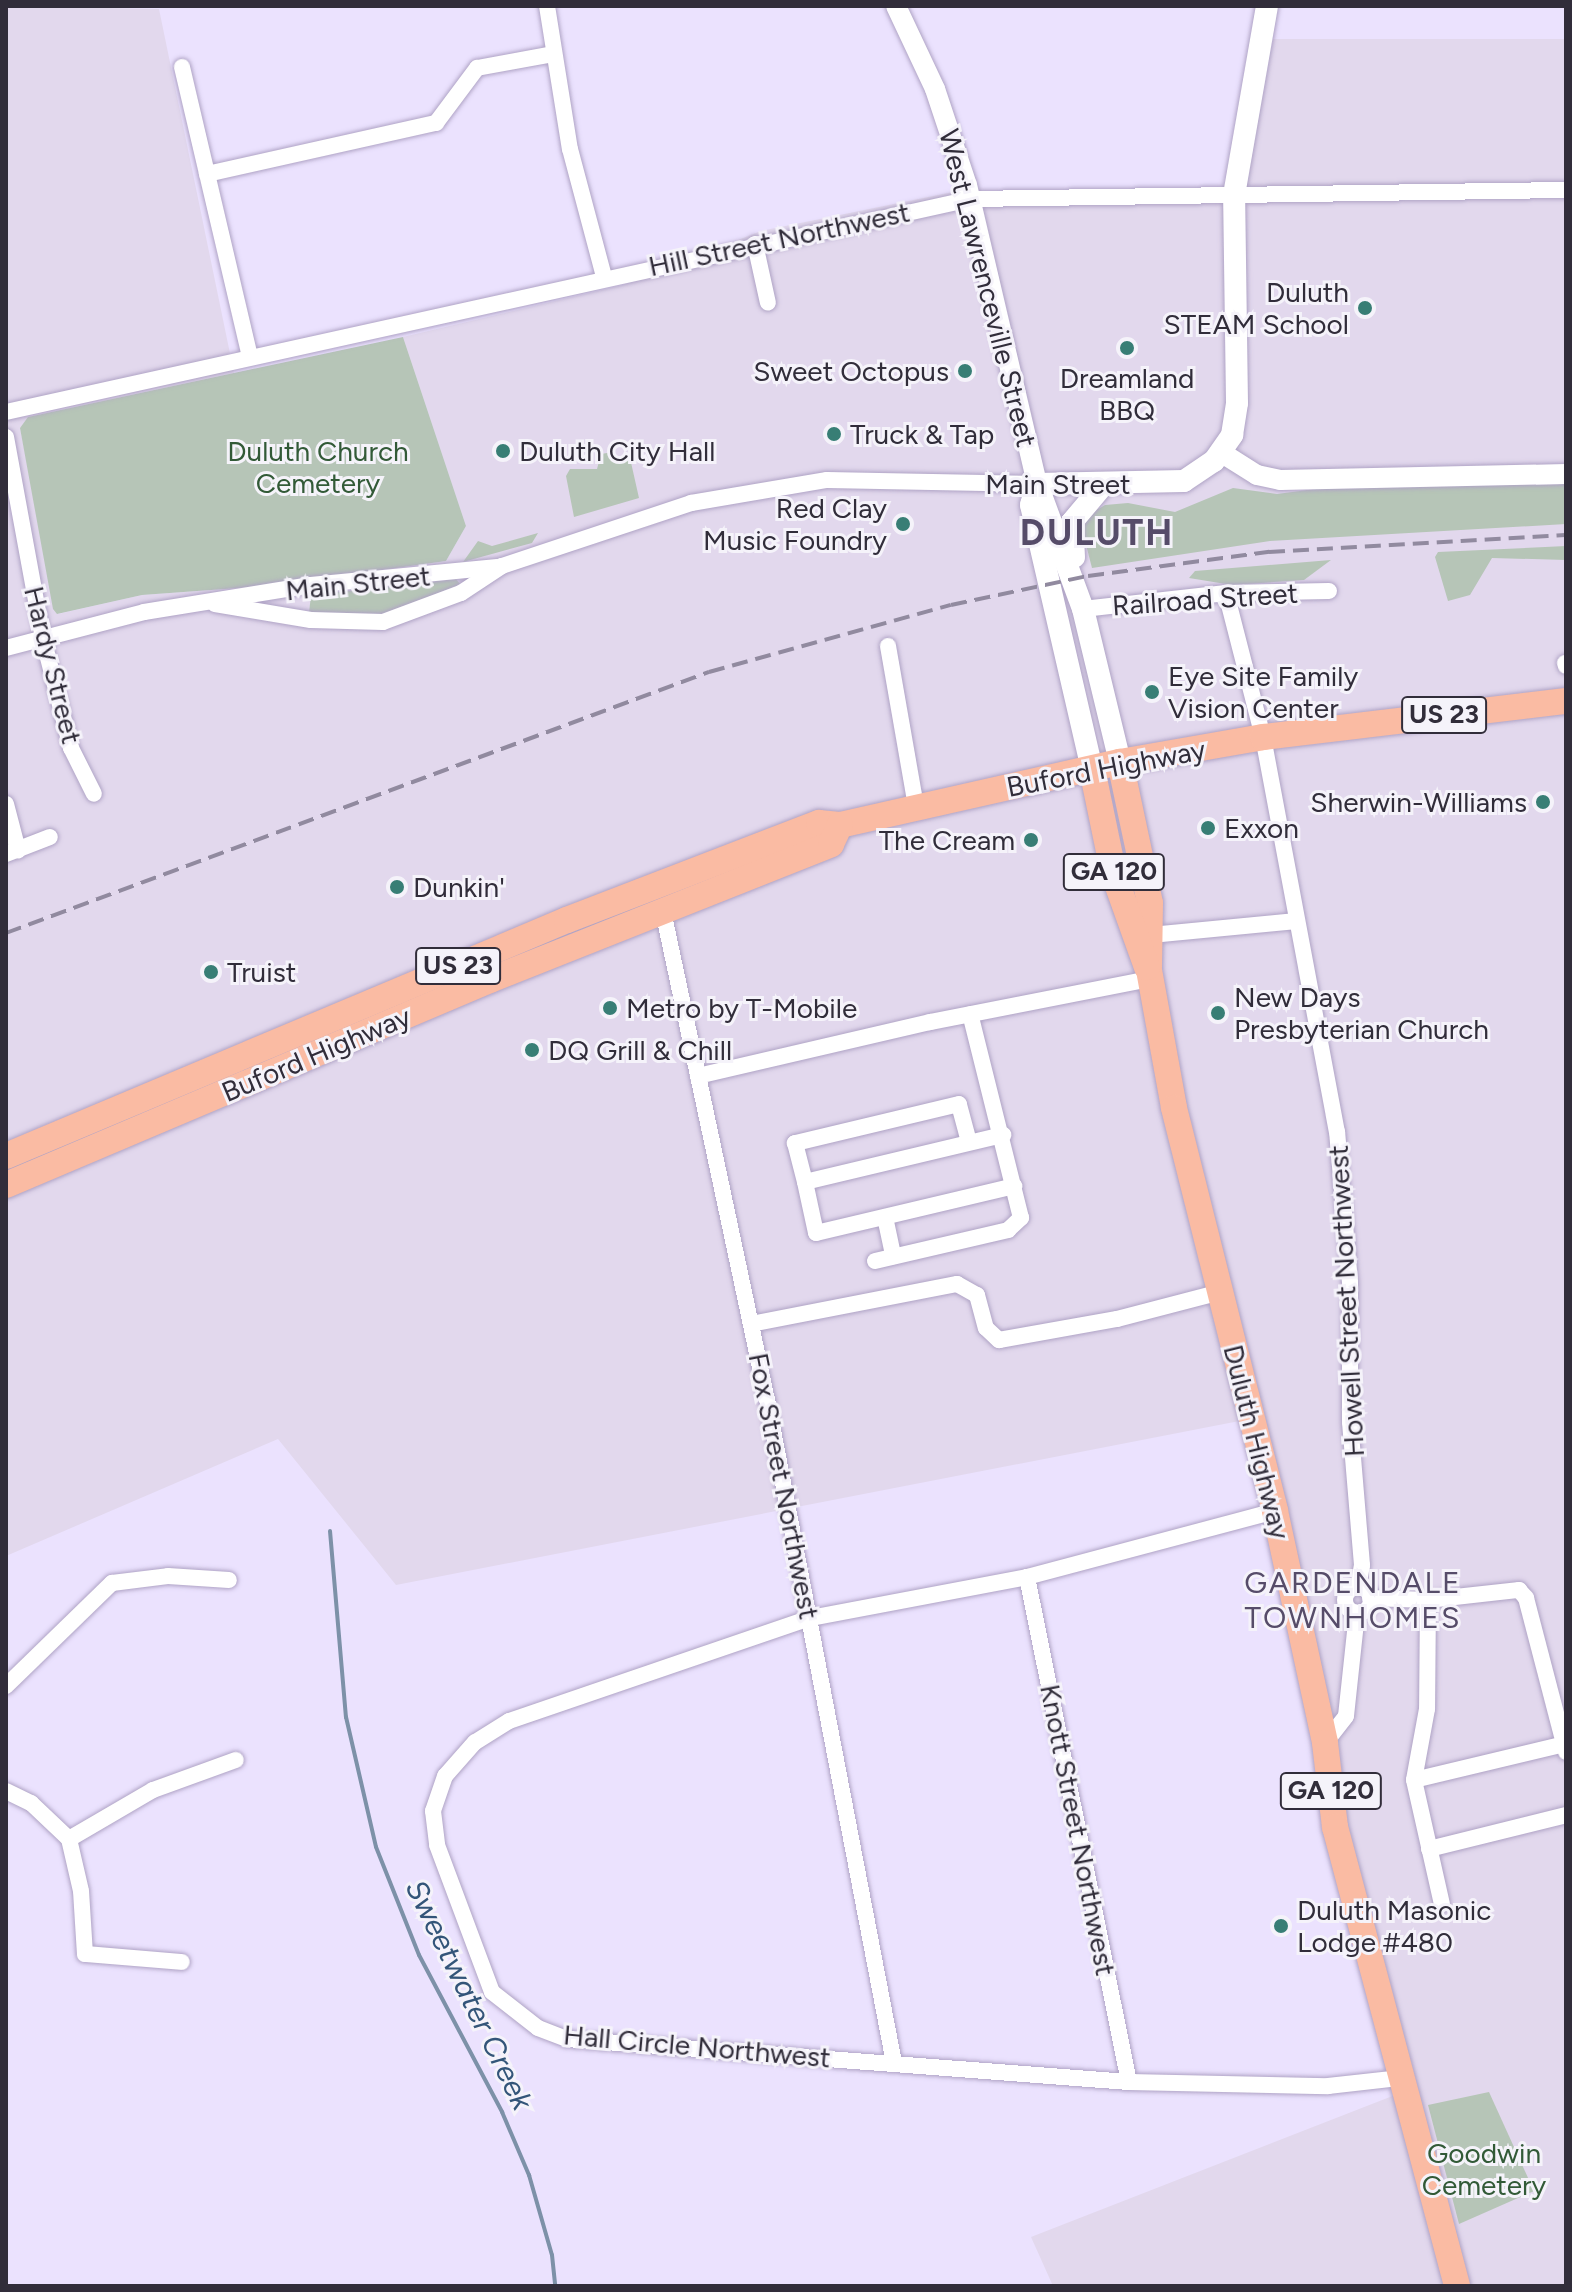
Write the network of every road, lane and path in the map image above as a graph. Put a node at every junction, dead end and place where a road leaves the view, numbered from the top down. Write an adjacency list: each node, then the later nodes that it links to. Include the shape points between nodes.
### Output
1 (547, 6): 4 (street)
2 (896, 6): 9 (street, West Lawrenceville Street, via 935,89)
3 (1267, 6): 8 (main road)
4 (553, 54): 6 (street, via 477,68 436,123); 11 (street, via 570,149)
5 (182, 67): 6 (street)
6 (207, 174): 13 (street)
7 (1566, 190): 8 (street, Hill Street Northwest)
8 (1234, 195): 9 (street, Hill Street Northwest); 16 (main road, via 1237,403 1232,435)
9 (971, 199): 10 (street, Hill Street Northwest); 18 (street, West Lawrenceville Street)
10 (755, 244): 11 (street, Hill Street Northwest); 12 (street)
11 (604, 277): 13 (street, Hill Street Northwest)
12 (768, 303)
13 (250, 356): 14 (street, Hill Street Northwest)
14 (6, 412)
15 (6, 437): 28 (street, Hardy Street)
16 (1222, 453): 17 (street, via 1257,475 1280,480); 19 (main road, Main Street, via 1184,481)
17 (1566, 474)
18 (1037, 484): 19 (main road, Main Street); 20 (street, Main Street, via 809,482 640,516); 21 (main road, West Lawrenceville Street); 34 (main road, West Lawrenceville Street, via 1031,505)
19 (1104, 484): 21 (main road, via 1072,522)
20 (502, 566): 22 (street, Main Street); 27 (street, Main Street, via 461,593 383,622)
21 (1073, 578): 26 (main road, West Lawrenceville Street)
22 (294, 588): 25 (street, Main Street); 27 (street)
23 (1329, 591): 24 (street, Railroad Street)
24 (1226, 593): 26 (street, Railroad Street); 32 (street, Howell Street Northwest)
25 (215, 604): 27 (street, Main Street); 28 (street, Main Street, via 144,612)
26 (1083, 609): 33 (main road, West Lawrenceville Street)
27 (301, 619)
28 (43, 638): 30 (street, Main Street); 35 (street, Hardy Street, via 71,748)
29 (888, 646): 37 (street)
30 (6, 648)
31 (1566, 701): 32 (main road, Buford Highway / US 23)
32 (1263, 737): 33 (main road, Buford Highway / US 23); 44 (street, Howell Street Northwest)
33 (1120, 762): 34 (main road, Buford Highway / US 23); 45 (main road, Duluth Highway / GA 120, via 1142,858)
34 (1092, 769): 37 (main road, Buford Highway / US 23); 47 (main road, Duluth Highway / GA 120, via 1114,875)
35 (94, 794)
36 (6, 804): 41 (street)
37 (916, 806): 38 (main road, Buford Highway / US 23)
38 (840, 825): 40 (main road, Buford Highway / US 23, via 819,823); 43 (main road, Buford Highway / US 23, via 831,844)
39 (50, 837): 41 (street)
40 (770, 842): 42 (main road, Buford Highway / US 23); 43 (main road, via 752,863 686,885)
41 (12, 852)
42 (662, 882): 46 (main road, via 656,897 583,930); 48 (main road, Buford Highway / US 23)
43 (663, 911): 46 (main road, Buford Highway / US 23); 52 (street, Fox Street Northwest)
44 (1296, 921): 45 (street); 68 (street, Howell Street Northwest, via 1344,1184 1351,1440)
45 (1151, 935): 47 (main road, Duluth Highway / GA 120)
46 (562, 951): 50 (main road, Buford Highway / US 23)
47 (1149, 974): 49 (street); 63 (main road, Duluth Highway / GA 120, via 1177,1121)
48 (407, 988): 50 (main road, via 394,1005 340,1029); 51 (main road, Buford Highway / US 23)
49 (970, 1014): 52 (street); 54 (street)
50 (335, 1046): 53 (main road, Buford Highway / US 23)
51 (203, 1074): 53 (main road, via 201,1087); 56 (main road, Buford Highway / US 23)
52 (698, 1076): 64 (street, Fox Street Northwest)
53 (164, 1118): 58 (main road, Buford Highway / US 23)
54 (1003, 1135): 55 (street); 59 (street)
55 (969, 1142): 57 (street); 57 (street, via 959,1104 795,1143)
56 (6, 1156)
57 (805, 1182): 60 (street, via 816,1233)
58 (6, 1185)
59 (1015, 1186): 60 (street); 61 (street, via 1021,1218 1016,1226)
60 (885, 1217): 61 (street)
61 (893, 1256): 62 (street)
62 (875, 1261)
63 (1221, 1292): 64 (street, via 1117,1319 999,1340 986,1328 977,1295 957,1284); 65 (main road, Duluth Highway / GA 120)
64 (751, 1324): 71 (street, Fox Street Northwest)
65 (1275, 1511): 66 (street, Hall Circle Northwest); 73 (main road, Duluth Highway / GA 120)
66 (1027, 1577): 71 (street, Hall Circle Northwest); 85 (street, Knott Street Northwest)
67 (229, 1580): 72 (street, via 168,1576 112,1583)
68 (1364, 1593): 69 (street); 70 (street, via 1367,1609); 70 (street, Howell Street Northwest, via 1345,1597 1348,1608)
69 (1428, 1600): 74 (street, via 1519,1590 1526,1598); 76 (street, via 1427,1709)
70 (1357, 1613): 73 (street, via 1346,1716)
71 (810, 1618): 83 (street, Fox Street Northwest); 83 (street, Hall Circle Northwest, via 498,1728 475,1742 445,1776 433,1811 437,1845 492,1992 538,2028 567,2039)
72 (6, 1686)
73 (1325, 1743): 84 (main road, Duluth Highway / GA 120, via 1335,1827)
74 (1565, 1748): 76 (street)
75 (236, 1760): 79 (street, via 153,1790)
76 (1414, 1780): 80 (street)
77 (6, 1791): 79 (street, via 31,1803)
78 (1566, 1815): 80 (street)
79 (69, 1839): 82 (street, via 81,1891 85,1954)
80 (1429, 1849): 81 (street)
81 (1442, 1904)
82 (182, 1962)
83 (894, 2063): 85 (street, Hall Circle Northwest)
84 (1399, 2078): 85 (street, Hall Circle Northwest, via 1328,2086); 86 (main road, Duluth Highway / GA 120)
85 (1129, 2082)
86 (1457, 2286)

